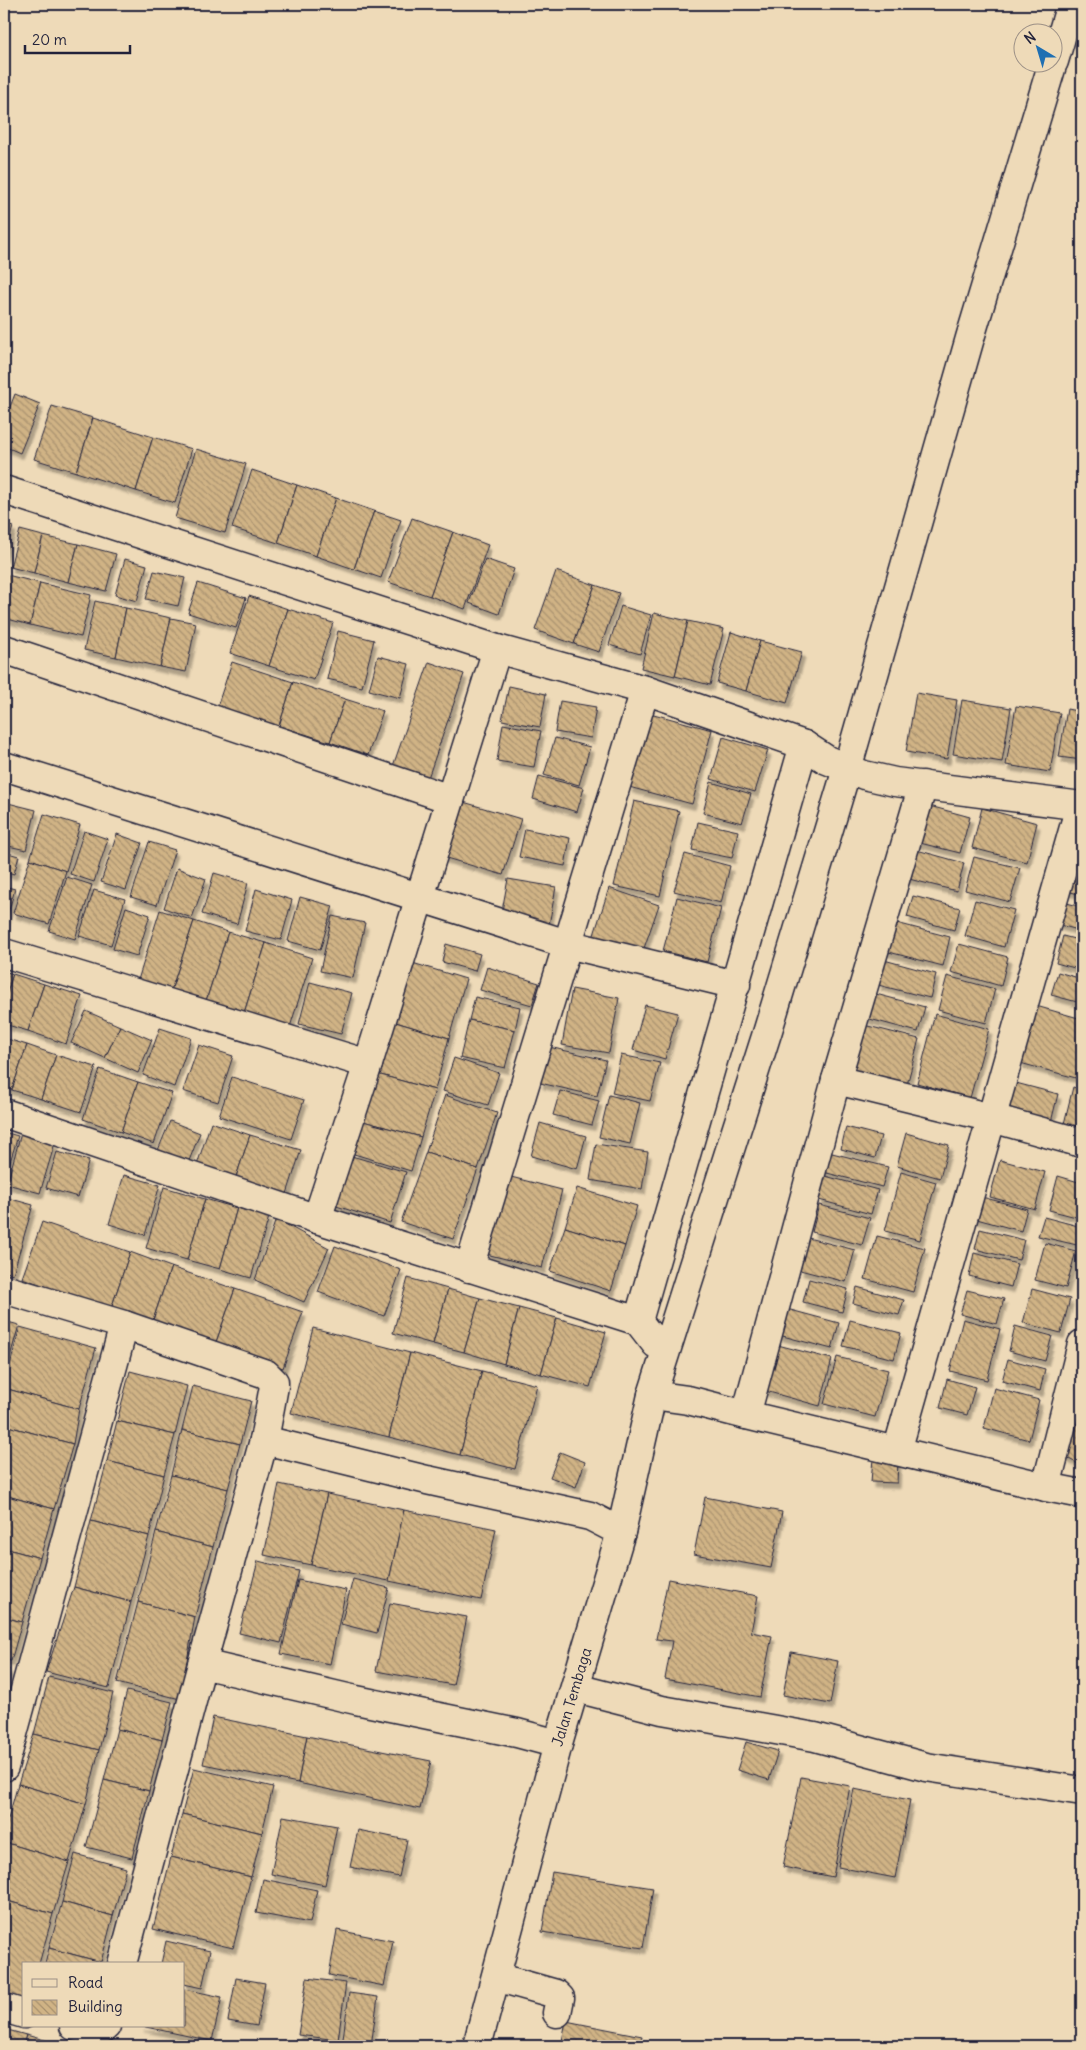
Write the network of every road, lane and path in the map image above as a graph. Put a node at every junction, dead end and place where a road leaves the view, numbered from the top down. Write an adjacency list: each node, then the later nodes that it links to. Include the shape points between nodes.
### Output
1 (1071, 4): 2 (street, Jalan Tembaga)
2 (1064, 27)
3 (1050, 72): 10 (street, Jalan Tembaga, via 970,338)
4 (4, 490): 6 (street)
5 (4, 649): 12 (street)
6 (497, 649): 7 (street); 12 (street)
7 (646, 690): 8 (street); 15 (street)
8 (804, 745): 10 (street); 17 (street)
9 (4, 766): 14 (street)
10 (855, 772): 11 (street); 29 (street, Jalan Tembaga)
11 (923, 785): 13 (street); 19 (street)
12 (450, 799): 14 (street)
13 (1081, 806): 21 (street)
14 (420, 897): 15 (street); 18 (street)
15 (567, 944): 17 (street); 24 (street)
16 (4, 952): 18 (street)
17 (736, 985): 26 (street)
18 (368, 1064): 23 (street)
19 (836, 1080): 21 (street); 31 (street)
20 (4, 1113): 23 (street)
21 (992, 1118): 22 (street); 33 (street)
22 (1082, 1143)
23 (317, 1219): 24 (street)
24 (469, 1268): 26 (street)
25 (4, 1290): 27 (street)
26 (638, 1321): 29 (street, via 656,1344)
27 (124, 1325): 32 (street, via 266,1374 274,1386); 40 (street)
28 (1082, 1344): 34 (street)
29 (666, 1348): 30 (street, Jalan Tembaga)
30 (652, 1395): 31 (street); 36 (street, Jalan Tembaga)
31 (734, 1412): 33 (street)
32 (264, 1440): 36 (street, via 590,1516); 37 (street)
33 (897, 1451): 34 (street)
34 (1046, 1487): 35 (street)
35 (1082, 1494)
36 (621, 1532): 38 (street, Jalan Tembaga)
37 (202, 1664): 39 (street); 42 (street)
38 (576, 1688): 39 (street, Jalan Tembaga); 41 (street, via 662,1710 815,1737 926,1767)
39 (558, 1744): 43 (street, Jalan Tembaga)
40 (4, 1767)
41 (1082, 1791)
42 (123, 1962)
43 (513, 1982): 46 (street, via 559,1995); 49 (street, Jalan Tembaga)
44 (4, 2008): 45 (street)
45 (22, 2013)
46 (557, 2013)
47 (83, 2028): 48 (street, via 96,2031)
48 (104, 2028)
49 (477, 2046)

